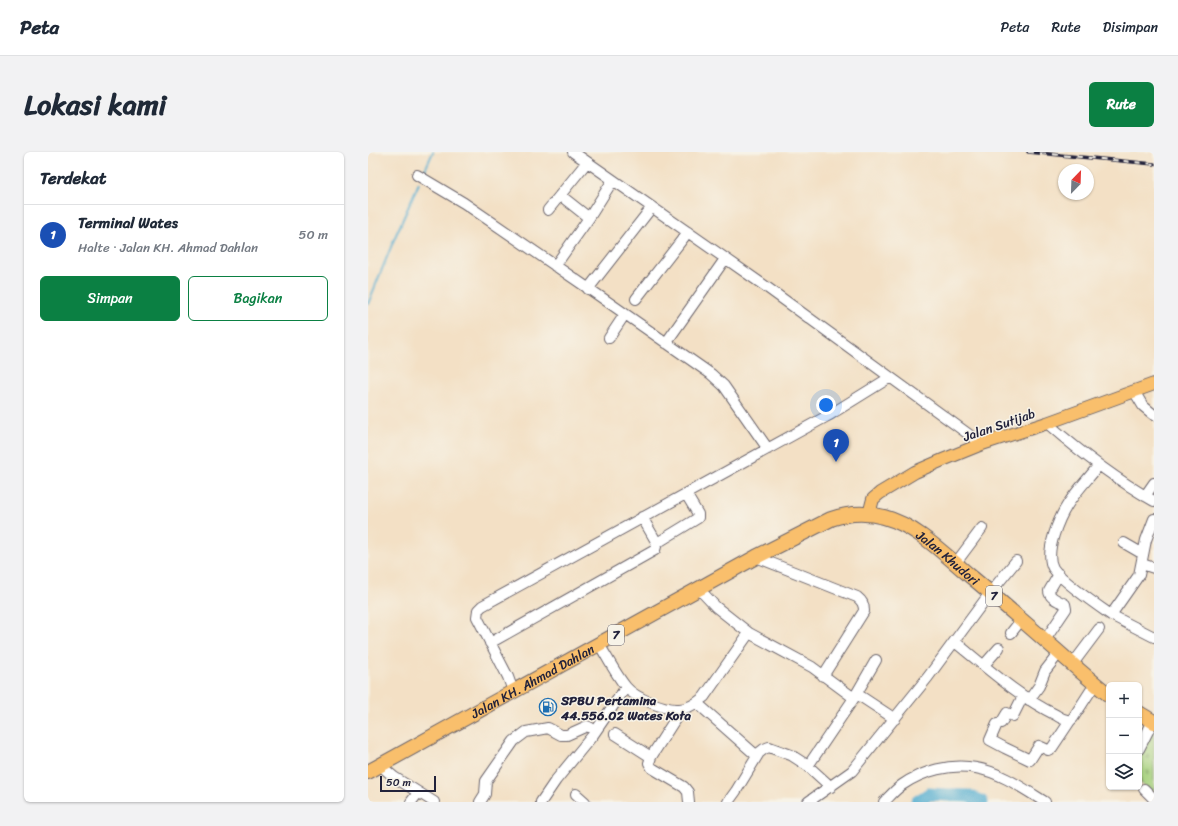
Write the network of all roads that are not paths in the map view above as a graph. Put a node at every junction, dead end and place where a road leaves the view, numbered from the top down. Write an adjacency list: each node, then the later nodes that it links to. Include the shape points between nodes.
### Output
1 (573, 152): 2 (street)
2 (587, 162): 4 (street); 5 (street)
3 (416, 175): 11 (street, via 464,204)
4 (613, 180): 6 (street); 8 (street)
5 (560, 195): 7 (street); 8 (street)
6 (652, 207): 9 (street); 12 (street)
7 (548, 210)
8 (589, 218): 11 (street)
9 (688, 232): 10 (street); 13 (street)
10 (726, 259): 16 (street); 17 (street)
11 (555, 266): 12 (street)
12 (588, 289): 14 (street)
13 (636, 299)
14 (625, 314): 15 (street); 16 (street)
15 (609, 338)
16 (666, 343): 23 (street, via 720,382)
17 (889, 378): 22 (street); 23 (street)
18 (1154, 384): 19 (main road, Jalan Sutijab)
19 (1134, 391): 20 (street, via 1143,406); 21 (main road, Jalan Sutijab)
20 (1154, 415)
21 (1047, 423): 22 (main road, Jalan Sutijab); 24 (street)
22 (982, 444): 29 (main road, Jalan Sutijab, via 915,472 886,489 873,499)
23 (768, 449): 26 (street)
24 (1099, 465): 27 (street); 40 (street, via 1069,503 1060,520 1050,556 1053,568)
25 (1154, 483): 27 (street)
26 (686, 494): 30 (street); 33 (street, via 698,518)
27 (1145, 496): 28 (street)
28 (1154, 501)
29 (869, 514): 35 (highway, Jalan KH. Ahmad Dahlan / 7, via 844,514); 38 (highway, Jalan Khudori / 7, via 885,517 914,532)
30 (642, 517): 33 (street); 51 (street, via 482,606 477,617)
31 (1154, 519): 36 (street)
32 (982, 528): 38 (street)
33 (657, 543): 51 (street, via 655,550)
34 (1124, 543): 36 (street)
35 (756, 557): 41 (highway, Jalan KH. Ahmad Dahlan / 7); 58 (street, via 862,601 864,611)
36 (1143, 559): 39 (street); 43 (street, via 1139,575)
37 (1016, 561): 42 (street)
38 (955, 564): 42 (highway, Jalan Khudori / 7)
39 (1154, 568)
40 (1059, 574): 43 (street); 49 (street, via 1049,594 1065,604 1066,609)
41 (698, 589): 46 (street); 52 (highway, Jalan KH. Ahmad Dahlan / 7)
42 (990, 593): 44 (highway, Jalan Khudori / 7); 50 (street)
43 (1111, 614): 48 (street)
44 (1022, 619): 47 (street); 49 (highway, Jalan Khudori / 7)
45 (1099, 629): 57 (street)
46 (749, 633): 58 (street, via 812,667); 65 (street, via 704,697)
47 (1011, 633)
48 (1154, 637)
49 (1045, 640): 54 (highway, Jalan Khudori / 7)
50 (955, 642): 56 (street); 68 (street)
51 (490, 643): 61 (street)
52 (599, 644): 60 (street); 61 (highway, Jalan KH. Ahmad Dahlan / 7)
53 (999, 648): 56 (street)
54 (1059, 653): 57 (highway, Jalan Khudori / 7); 64 (street, via 1045,670 1039,686)
55 (876, 660): 63 (street)
56 (984, 665): 64 (street)
57 (1072, 665): 59 (highway, Jalan Khudori / 7)
58 (823, 676): 63 (street)
59 (1095, 684): 62 (highway, Jalan Khudori / 7); 69 (street)
60 (626, 687): 66 (street, via 653,703); 71 (street)
61 (513, 691): 77 (highway, Jalan KH. Ahmad Dahlan / 7)
62 (1106, 693)
63 (856, 696): 68 (street); 76 (street)
64 (1026, 698): 69 (street); 69 (street, via 1013,716 1007,713 987,740 1030,760 1039,746 1048,750 1052,748)
65 (697, 703): 66 (street); 74 (street)
66 (681, 710): 75 (street)
67 (1142, 715): 70 (highway)
68 (895, 719): 78 (street, via 852,771)
69 (1070, 720)
70 (1153, 722): 73 (street)
71 (595, 732): 85 (street, via 587,726 567,735 561,735 548,728 526,732 514,741 486,781 485,794); 86 (street)
72 (615, 734): 75 (street)
73 (1142, 743)
74 (757, 756): 76 (street, via 769,748 791,755); 89 (street)
75 (651, 757): 88 (street, via 649,764 652,768 684,787 688,792)
76 (808, 766): 78 (street)
77 (374, 768): 80 (street, via 394,777)
78 (831, 787): 90 (street)
79 (1144, 789): 82 (street)
80 (418, 793): 83 (street); 84 (street)
81 (576, 794): 87 (street)
82 (1154, 799)
83 (411, 802)
84 (434, 802)
85 (480, 802)
86 (541, 802)
87 (585, 802)
88 (688, 802)
89 (728, 802)
90 (808, 802)
91 (884, 802): 92 (street, via 901,785 916,777 938,769 958,766 986,770)
92 (1045, 802)

